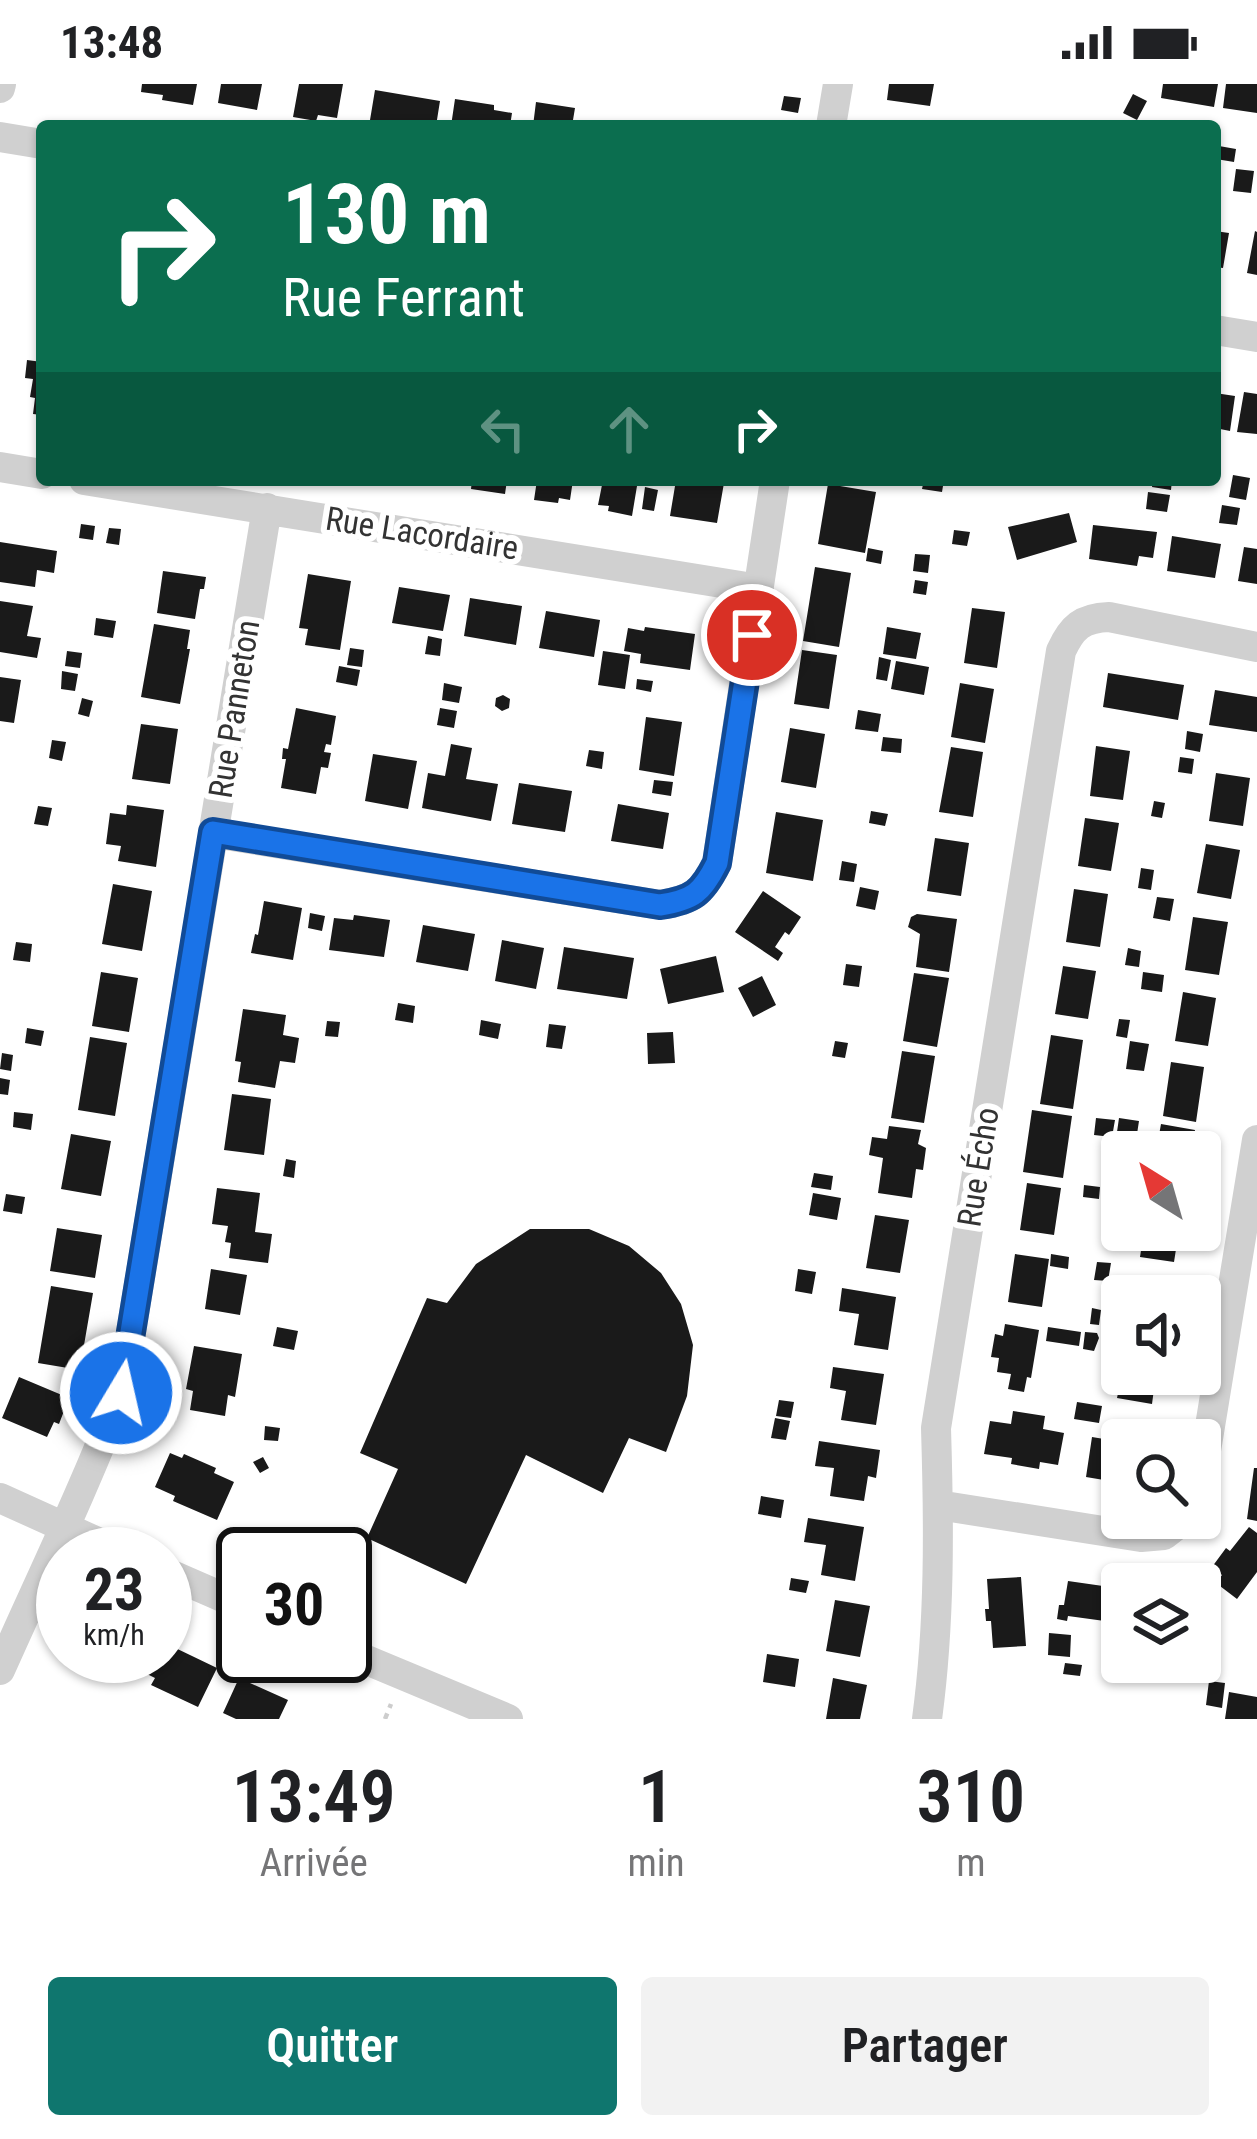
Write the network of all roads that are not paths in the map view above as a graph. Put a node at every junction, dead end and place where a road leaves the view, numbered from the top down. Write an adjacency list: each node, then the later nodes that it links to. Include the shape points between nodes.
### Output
1 (838, 84): 2 (street)
2 (831, 120)
3 (0, 137): 4 (street)
4 (36, 143)
5 (1221, 331): 6 (street)
6 (1257, 337)
7 (0, 467): 8 (street)
8 (36, 473)
9 (123, 486): 11 (street, Rue Lacordaire)
10 (774, 486): 12 (street)
11 (267, 508): 12 (street, Rue Lacordaire); 14 (street, Rue Panneton)
12 (759, 589): 14 (street, via 717,863 685,902 660,905)
13 (1257, 647): 18 (street, Rue Écho, via 1095,617 1078,623 1061,651 936,1428)
14 (213, 832): 19 (street, Rue Panneton, via 121,1393)
15 (1257, 1140): 16 (street)
16 (1213, 1419)
17 (0, 1498): 19 (street)
18 (938, 1505): 20 (street); 25 (street, Rue Écho)
19 (63, 1527)
20 (1101, 1531)
21 (36, 1588): 23 (street, Rue Panneton)
22 (372, 1663): 24 (street)
23 (0, 1670)
24 (508, 1719)
25 (927, 1719)

